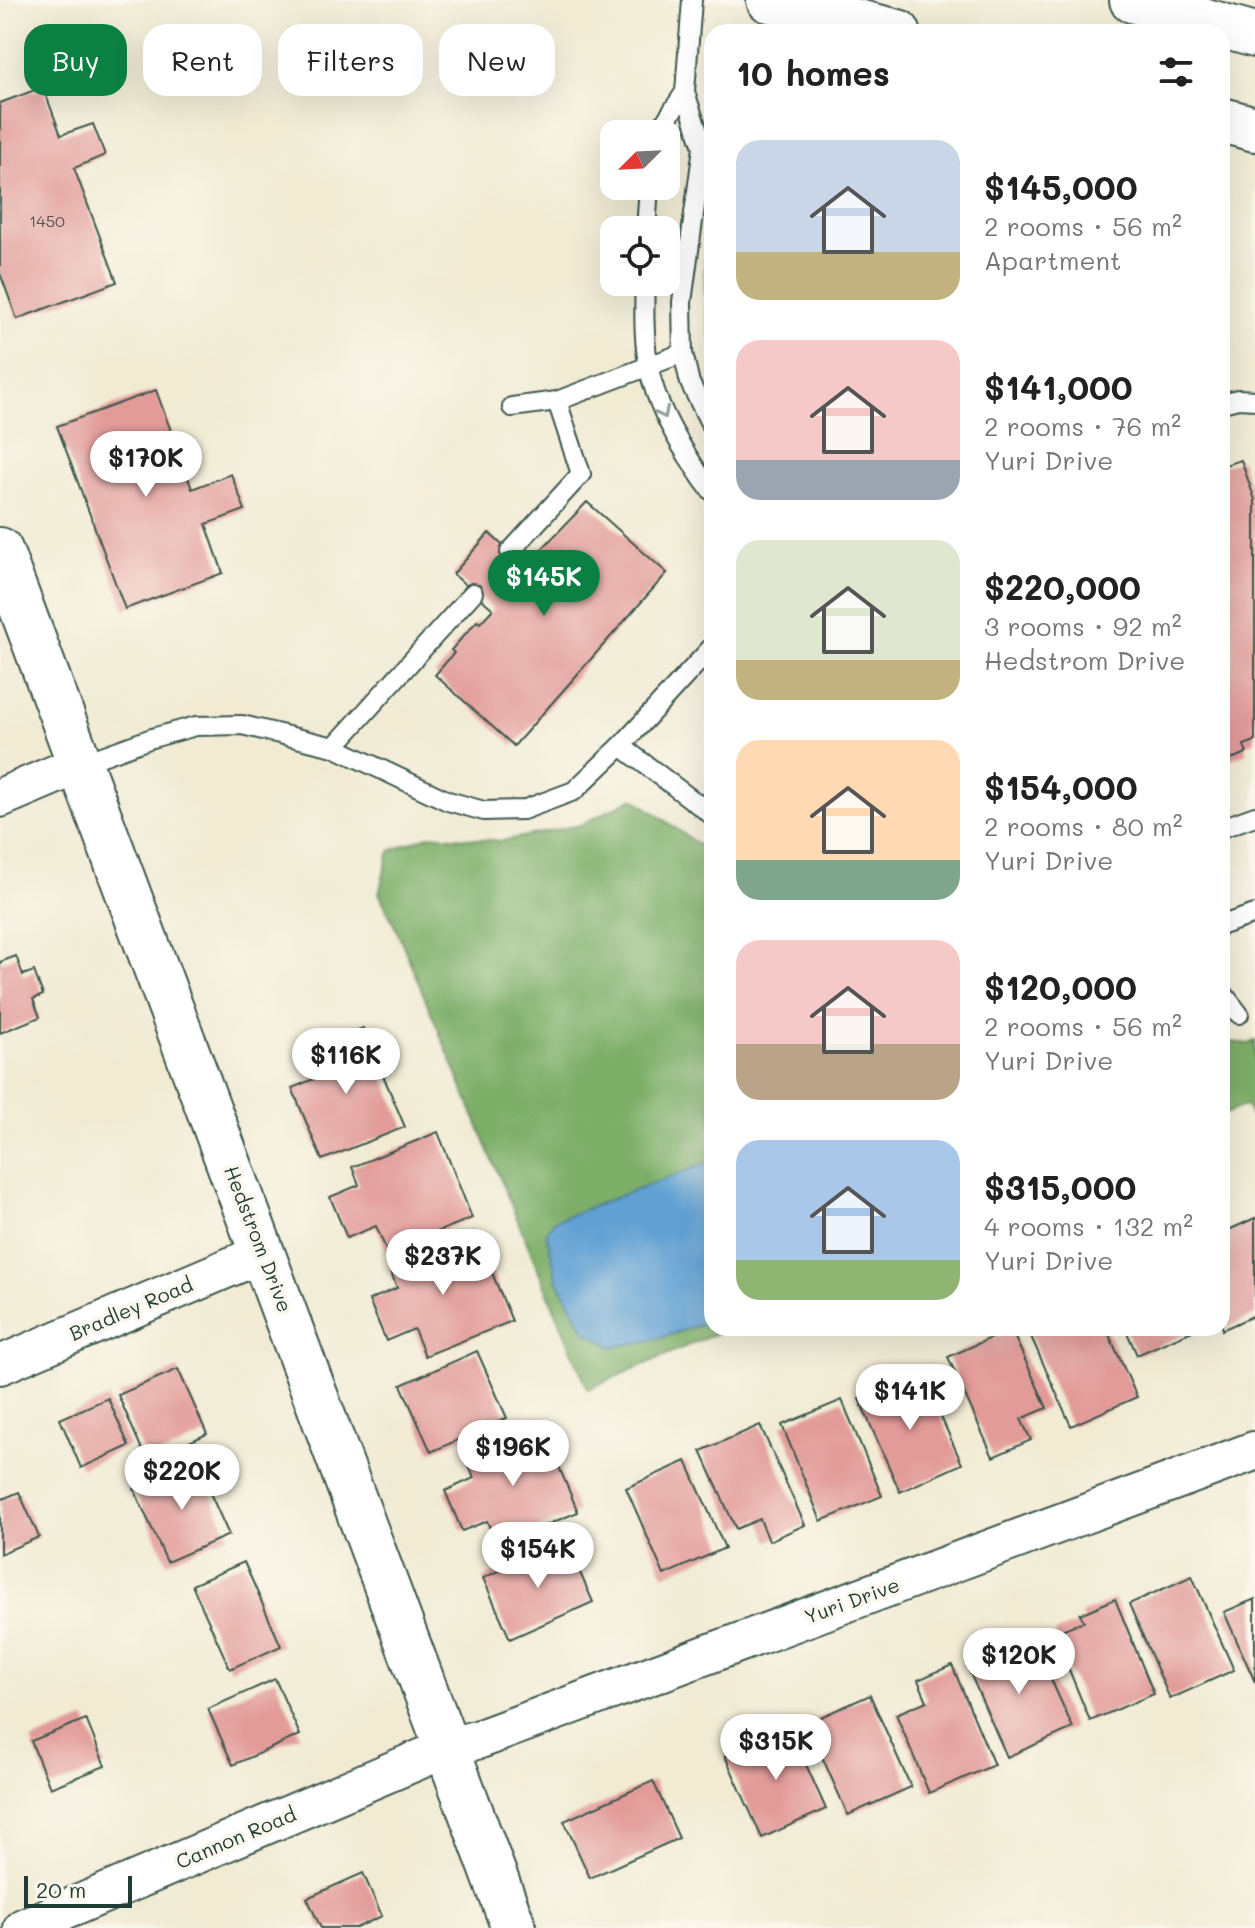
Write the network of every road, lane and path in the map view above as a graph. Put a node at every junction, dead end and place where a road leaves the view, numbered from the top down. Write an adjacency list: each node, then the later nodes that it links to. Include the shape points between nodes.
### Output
1 (692, 0): 8 (lane)
2 (769, 0): 4 (main road)
3 (1132, 0): 5 (main road)
4 (866, 24)
5 (1216, 24)
6 (1230, 28): 7 (main road)
7 (1255, 35)
8 (685, 92): 9 (lane); 13 (lane, via 703,147 682,302)
9 (666, 120)
10 (1230, 122): 11 (main road)
11 (1255, 129)
12 (645, 296): 14 (lane)
13 (683, 353): 14 (lane); 19 (lane)
14 (647, 366): 16 (lane); 20 (lane, one-way to 20, via 675,436)
15 (1255, 400): 17 (lane)
16 (557, 401): 18 (lane); 22 (lane, via 581,474)
17 (1230, 401)
18 (512, 407)
19 (704, 411)
20 (704, 479)
21 (0, 550): 27 (main road, Hedstrom Drive)
22 (510, 552)
23 (473, 593): 26 (lane)
24 (704, 656): 25 (lane)
25 (621, 746): 26 (lane, via 574,791 523,810 484,811 448,801); 29 (lane)
26 (334, 747): 27 (lane, via 242,725 196,726)
27 (80, 764): 28 (street); 36 (main road, Hedstrom Drive)
28 (0, 798)
29 (704, 809)
30 (1255, 816): 31 (lane)
31 (1230, 825)
32 (1255, 914): 33 (lane)
33 (1230, 922)
34 (1230, 1002): 35 (lane)
35 (1239, 1014)
36 (263, 1253): 37 (street, Bradley Road); 39 (main road, Hedstrom Drive)
37 (0, 1365)
38 (1254, 1451): 39 (street, Yuri Drive)
39 (449, 1747): 40 (street, Cannon Road); 41 (main road, Hedstrom Drive)
40 (23, 1928)
41 (514, 1928)

